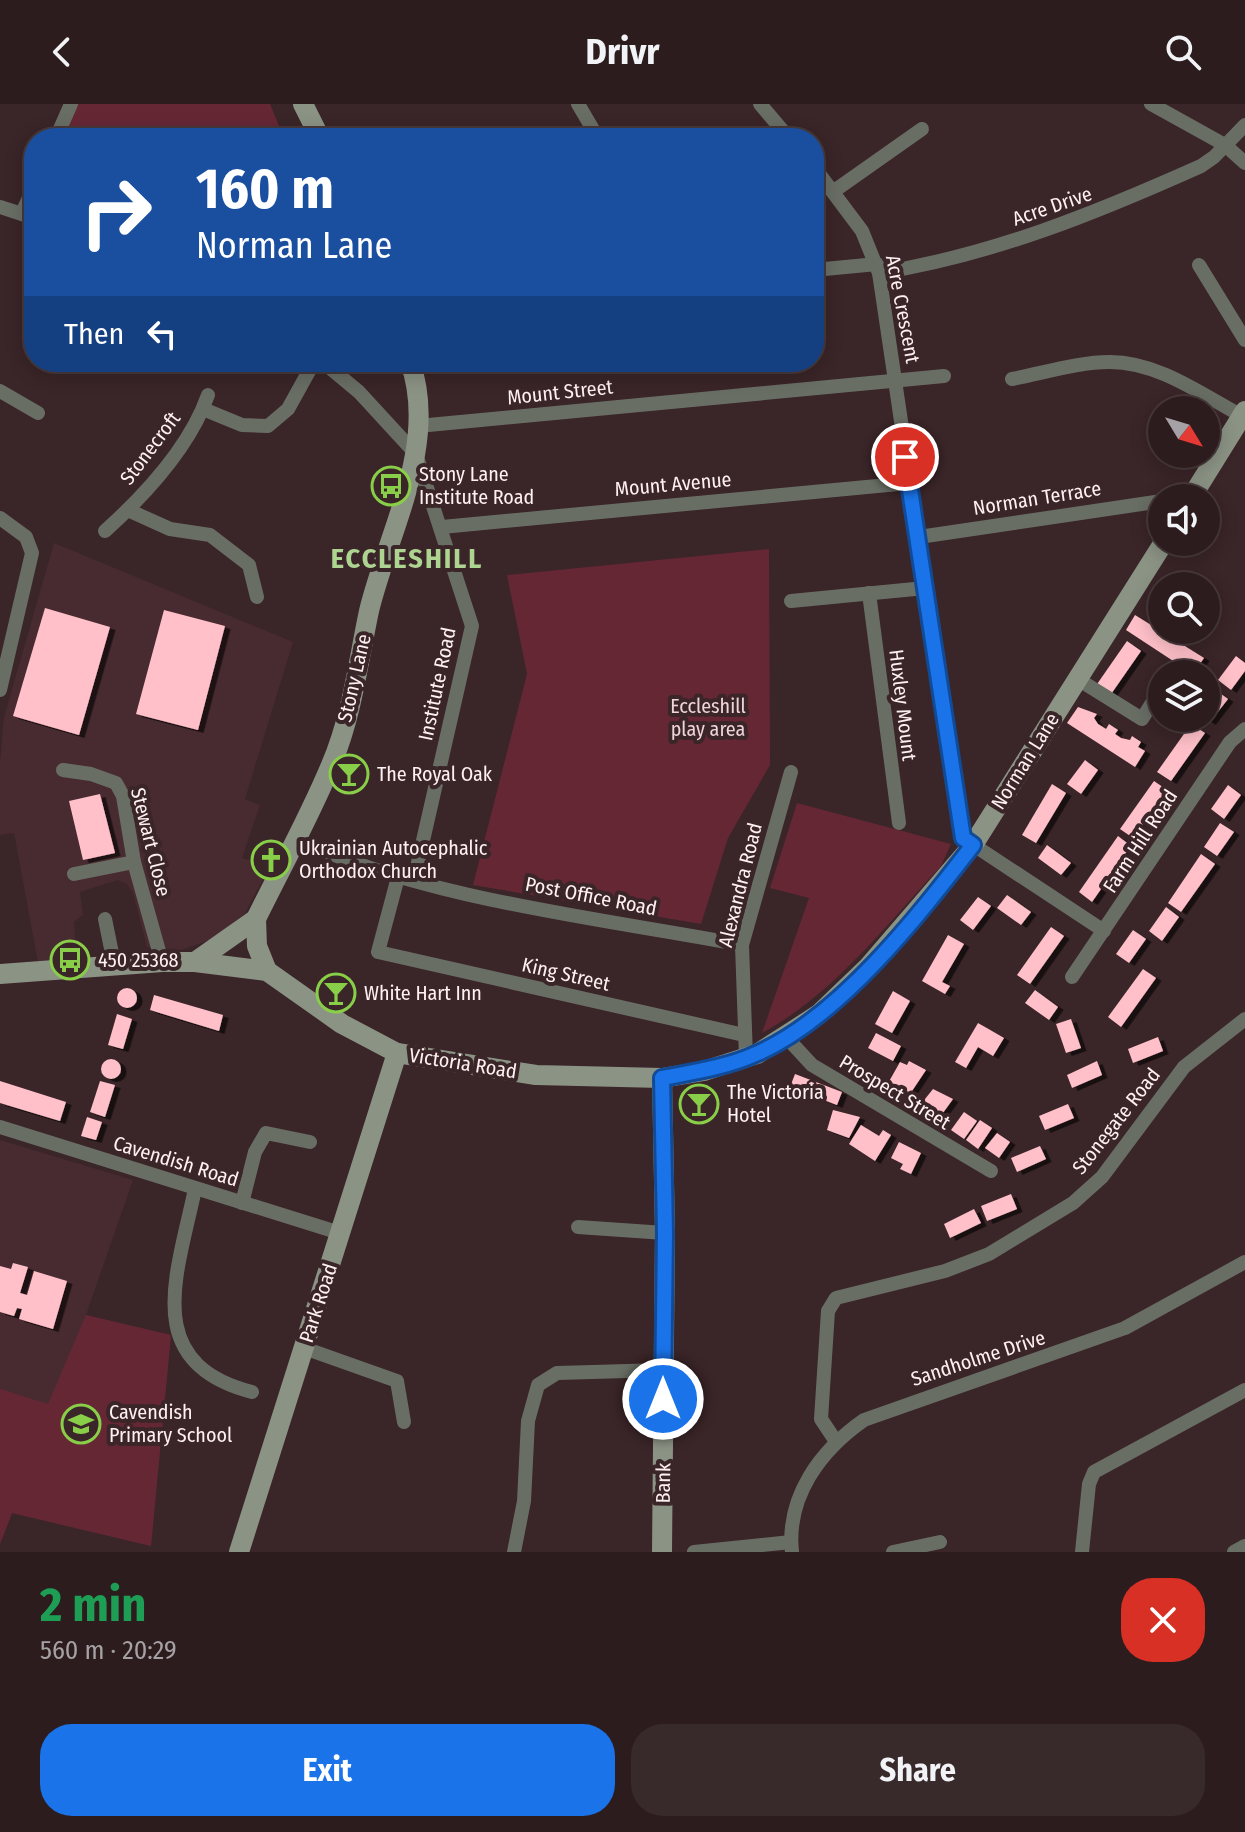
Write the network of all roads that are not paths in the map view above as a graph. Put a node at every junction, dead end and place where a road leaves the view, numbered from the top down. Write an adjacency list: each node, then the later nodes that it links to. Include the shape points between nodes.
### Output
1 (71, 104): 7 (street)
2 (303, 104): 8 (street)
3 (578, 104): 9 (street)
4 (760, 104): 10 (street)
5 (1151, 104): 12 (street)
6 (1245, 125): 12 (street, Acre Drive)
7 (60, 128)
8 (315, 128)
9 (592, 128)
10 (780, 128)
11 (922, 129): 15 (street)
12 (1225, 145): 13 (street); 19 (street, Acre Drive, via 1201,166 1082,219 981,250)
13 (1245, 163)
14 (824, 179): 15 (street, Acre Crescent)
15 (834, 191): 19 (street, Acre Crescent, via 862,231)
16 (0, 207): 17 (street)
17 (24, 214)
18 (1199, 265): 21 (street)
19 (878, 268): 20 (street, Acre Drive); 27 (street, Acre Crescent)
20 (824, 270)
21 (1245, 340)
22 (308, 372): 36 (street, Stonecroft, via 288,409 268,426 242,425 206,402 188,436)
23 (335, 372): 32 (street)
24 (411, 372): 31 (street, Stony Lane)
25 (944, 376): 27 (street, Mount Street)
26 (1012, 379): 30 (street, via 1095,363 1132,364)
27 (896, 380): 31 (street, Mount Street); 33 (street, Acre Crescent)
28 (0, 391): 29 (street)
29 (38, 413)
30 (1244, 414): 34 (street)
31 (418, 426): 32 (street, Stony Lane)
32 (416, 454): 38 (street, Institute Road); 53 (street, Stony Lane, via 370,609 350,709 332,763)
33 (909, 483): 38 (street, Mount Avenue); 40 (street, Acre Crescent)
34 (1197, 484)
35 (1148, 503): 40 (street, Norman Terrace)
36 (128, 510): 39 (street, Stonecroft); 44 (street, Stonecroft, via 170,529 210,535 249,565)
37 (0, 518): 47 (street, via 26,537 32,553)
38 (442, 527): 58 (street, Institute Road, via 472,626)
39 (105, 531)
40 (919, 537): 42 (street, Acre Crescent)
41 (1155, 556): 46 (street, Norman Lane)
42 (925, 588): 43 (street); 54 (street, Acre Crescent, via 963,838)
43 (869, 593): 45 (street); 52 (street, Huxley Mount)
44 (257, 597)
45 (791, 601)
46 (1076, 678): 48 (street, via 1142,719); 54 (street, Norman Lane)
47 (0, 690)
48 (1148, 709)
49 (1245, 729): 61 (street, Farm Hill Road, via 1230,742)
50 (63, 770): 55 (street, Stewart Close, via 116,783)
51 (791, 772): 62 (street, Alexandra Road)
52 (899, 823)
53 (296, 839): 57 (street, Post Office Road); 60 (street, Stony Lane)
54 (973, 845): 61 (street); 71 (street, Norman Lane, via 868,967)
55 (134, 862): 56 (street); 63 (street, Stewart Close)
56 (74, 874)
57 (398, 877): 58 (street, Post Office Road); 70 (street, King Street, via 378,952)
58 (414, 880): 62 (street, Post Office Road)
59 (105, 919): 65 (street)
60 (256, 919): 64 (street, Stony Lane); 66 (street, via 257,946)
61 (1104, 931): 68 (street, Farm Hill Road)
62 (742, 945): 70 (street, Alexandra Road)
63 (162, 962): 64 (street, Victoria Road); 65 (street, Victoria Road)
64 (195, 962): 66 (street, Victoria Road)
65 (115, 968): 67 (street, Victoria Road)
66 (267, 971): 72 (street, Victoria Road, via 342,1024)
67 (0, 974)
68 (1072, 977)
69 (1245, 1019): 89 (street, Stonegate Road, via 1184,1067 1102,1177 1073,1203 989,1254 945,1271 836,1298 828,1311 821,1419)
70 (744, 1035): 73 (street, Alexandra Road)
71 (787, 1038): 73 (street, Norman Lane); 77 (street, Prospect Street, via 812,1065)
72 (397, 1053): 74 (street, Victoria Road, via 536,1075); 81 (street, Park Road)
73 (746, 1057): 74 (street, Norman Lane)
74 (662, 1078): 82 (street, Bank)
75 (0, 1127): 78 (street, Cavendish Road)
76 (310, 1142): 79 (street, via 266,1133 255,1152)
77 (991, 1171)
78 (195, 1189): 79 (street, Cavendish Road); 87 (street, via 178,1271 175,1326 184,1351 198,1368 221,1384)
79 (242, 1203): 81 (street, Cavendish Road)
80 (578, 1227): 82 (street)
81 (340, 1233): 84 (street, Park Road)
82 (665, 1233): 85 (street, Bank)
83 (1245, 1262): 89 (street, Sandholme Drive, via 1125,1328 1013,1371 908,1402 864,1420)
84 (304, 1348): 88 (street, via 397,1381); 93 (street, Park Road)
85 (663, 1370): 94 (street, via 557,1373 538,1385 528,1421 524,1501); 95 (street, Bank)
86 (1245, 1390): 99 (street, via 1094,1472)
87 (252, 1392)
88 (404, 1422)
89 (835, 1440): 92 (street, Sandholme Drive, via 798,1500)
90 (940, 1542): 98 (street)
91 (1245, 1546): 100 (street)
92 (791, 1547): 97 (street)
93 (239, 1552)
94 (514, 1552)
95 (662, 1552)
96 (694, 1552): 97 (street)
97 (703, 1552)
98 (893, 1552)
99 (1082, 1552)
100 (1234, 1552)

